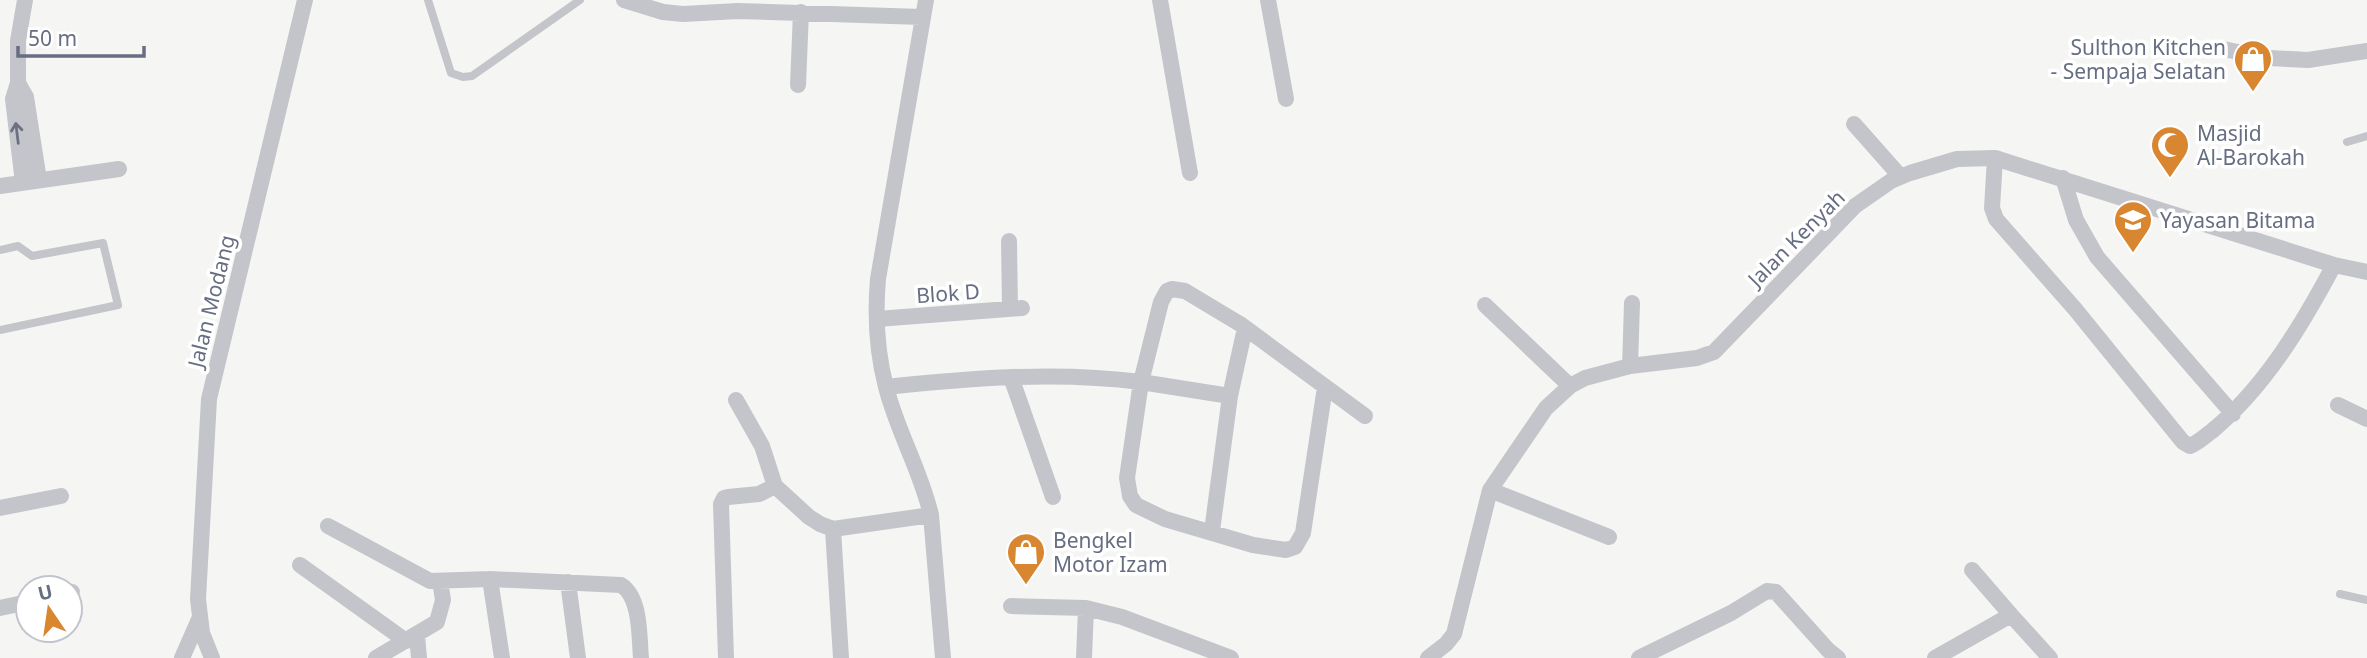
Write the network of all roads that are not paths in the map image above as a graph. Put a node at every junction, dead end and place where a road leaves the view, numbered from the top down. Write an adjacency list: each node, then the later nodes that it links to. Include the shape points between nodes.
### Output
1 (25, 0): 23 (street, via 18,41 18,83 26,97)
2 (305, 0): 66 (street, Jalan Modang, via 211,391)
3 (428, 0): 4 (lane, via 451,73 463,78)
4 (580, 0)
5 (624, 0): 8 (street, via 683,14)
6 (1160, 0): 20 (street)
7 (1268, 0): 14 (street)
8 (740, 6): 10 (street)
9 (924, 8): 10 (street); 31 (street, via 877,279)
10 (801, 12): 13 (street)
11 (2222, 49): 12 (street, via 2308,60)
12 (2367, 51)
13 (798, 85)
14 (1286, 99)
15 (1854, 124): 21 (street)
16 (2367, 136): 17 (lane)
17 (2347, 142)
18 (1995, 158): 21 (street, Jalan Kenyah, via 1957,159); 22 (street, Jalan Kenyah); 43 (street, via 1992,208 1996,219 2183,442 2194,445)
19 (120, 169): 23 (street)
20 (1190, 173)
21 (1900, 176): 34 (street, Jalan Kenyah, via 1845,215 1714,352)
22 (2063, 178): 27 (street, Jalan Kenyah); 43 (street, via 2076,220 2097,257)
23 (31, 182): 24 (street)
24 (0, 186)
25 (1009, 241): 31 (street, Blok D, via 1016,309)
26 (0, 250): 33 (lane, via 18,246 32,256 103,243 118,305)
27 (2334, 265): 28 (street, Jalan Kenyah); 43 (street, via 2308,316)
28 (2367, 272)
29 (1632, 303): 34 (street)
30 (1485, 305): 37 (street)
31 (877, 319): 38 (street)
32 (1245, 328): 36 (street, via 1185,291 1167,291); 39 (street); 40 (street)
33 (0, 330)
34 (1630, 366): 37 (street, Jalan Kenyah)
35 (1011, 377): 36 (street, via 1107,377); 38 (street); 49 (street)
36 (1141, 382): 40 (street); 54 (street, via 1126,478 1130,496 1141,509 1164,519)
37 (1570, 386): 47 (street, Jalan Kenyah, via 1546,408)
38 (886, 387): 51 (street)
39 (1325, 387): 44 (street); 54 (street, via 1303,533 1295,547 1286,551 1253,545)
40 (1230, 396): 54 (street)
41 (736, 400): 46 (street, via 762,446)
42 (2339, 405): 45 (street)
43 (2233, 414)
44 (1365, 416)
45 (2367, 419)
46 (775, 486): 53 (street, via 809,517); 75 (street, via 760,495 724,498 721,504)
47 (1490, 490): 55 (street); 80 (street, Jalan Kenyah, via 1454,634)
48 (61, 496): 50 (street)
49 (1053, 497)
50 (0, 508)
51 (931, 515): 53 (street); 77 (street)
52 (328, 526): 59 (street, via 424,579)
53 (833, 529): 76 (street)
54 (1212, 531)
55 (1609, 537)
56 (300, 565): 67 (street)
57 (1972, 570): 65 (street)
58 (490, 579): 59 (street); 60 (street); 72 (street)
59 (440, 581): 67 (street, via 443,600 437,622)
60 (568, 582): 73 (street); 74 (street, via 621,585 631,593)
61 (2340, 594): 62 (lane)
62 (2367, 600)
63 (1011, 606): 64 (street)
64 (1086, 608): 78 (street); 79 (street)
65 (2011, 615): 83 (street); 84 (street)
66 (200, 617): 68 (street); 69 (street)
67 (411, 638): 70 (street); 71 (street)
68 (182, 658)
69 (212, 658)
70 (376, 658)
71 (419, 658)
72 (502, 658)
73 (578, 658)
74 (641, 658)
75 (726, 658)
76 (841, 658)
77 (943, 658)
78 (1084, 658)
79 (1231, 658)
80 (1428, 658)
81 (1639, 658): 82 (street, via 1720,619 1767,590 1776,592)
82 (1838, 658)
83 (1935, 658)
84 (2050, 658)

